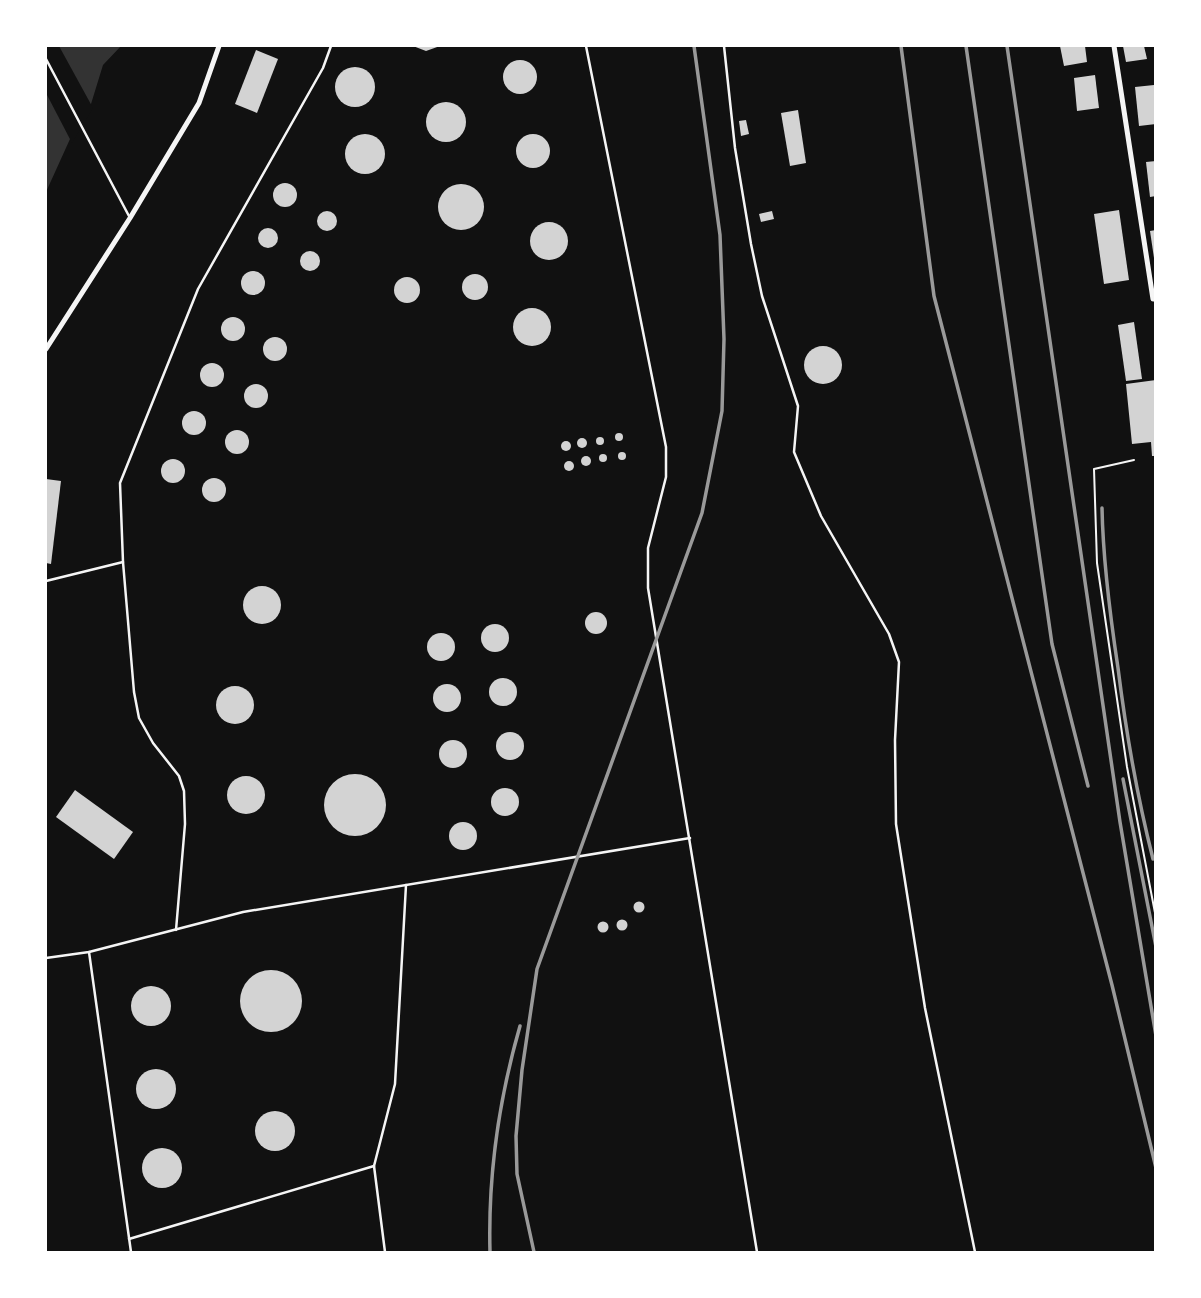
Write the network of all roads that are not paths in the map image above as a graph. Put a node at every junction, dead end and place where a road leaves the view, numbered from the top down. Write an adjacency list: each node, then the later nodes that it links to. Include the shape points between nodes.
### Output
1 (219, 46): 7 (street, via 199,103)
2 (331, 46): 10 (lane, via 323,68 198,289 135,444 120,483)
3 (586, 46): 12 (lane, via 666,447 666,477 648,548 648,588)
4 (724, 46): 22 (lane, via 751,244 762,296 798,406 794,452 821,516 883,624 899,662 895,824 925,1008)
5 (1114, 46): 8 (street)
6 (46, 58): 7 (lane)
7 (130, 218): 9 (street)
8 (1156, 299)
9 (46, 349)
10 (123, 562): 11 (lane); 14 (lane, via 139,718 179,776 184,792)
11 (46, 581)
12 (690, 838): 13 (lane); 21 (lane)
13 (406, 885): 14 (lane, via 243,912); 17 (lane, via 395,1084)
14 (176, 930): 15 (lane)
15 (89, 952): 16 (lane); 18 (lane)
16 (46, 958)
17 (374, 1166): 18 (lane); 20 (lane)
18 (129, 1239): 19 (lane)
19 (131, 1252)
20 (385, 1252)
21 (757, 1252)
22 (975, 1252)

